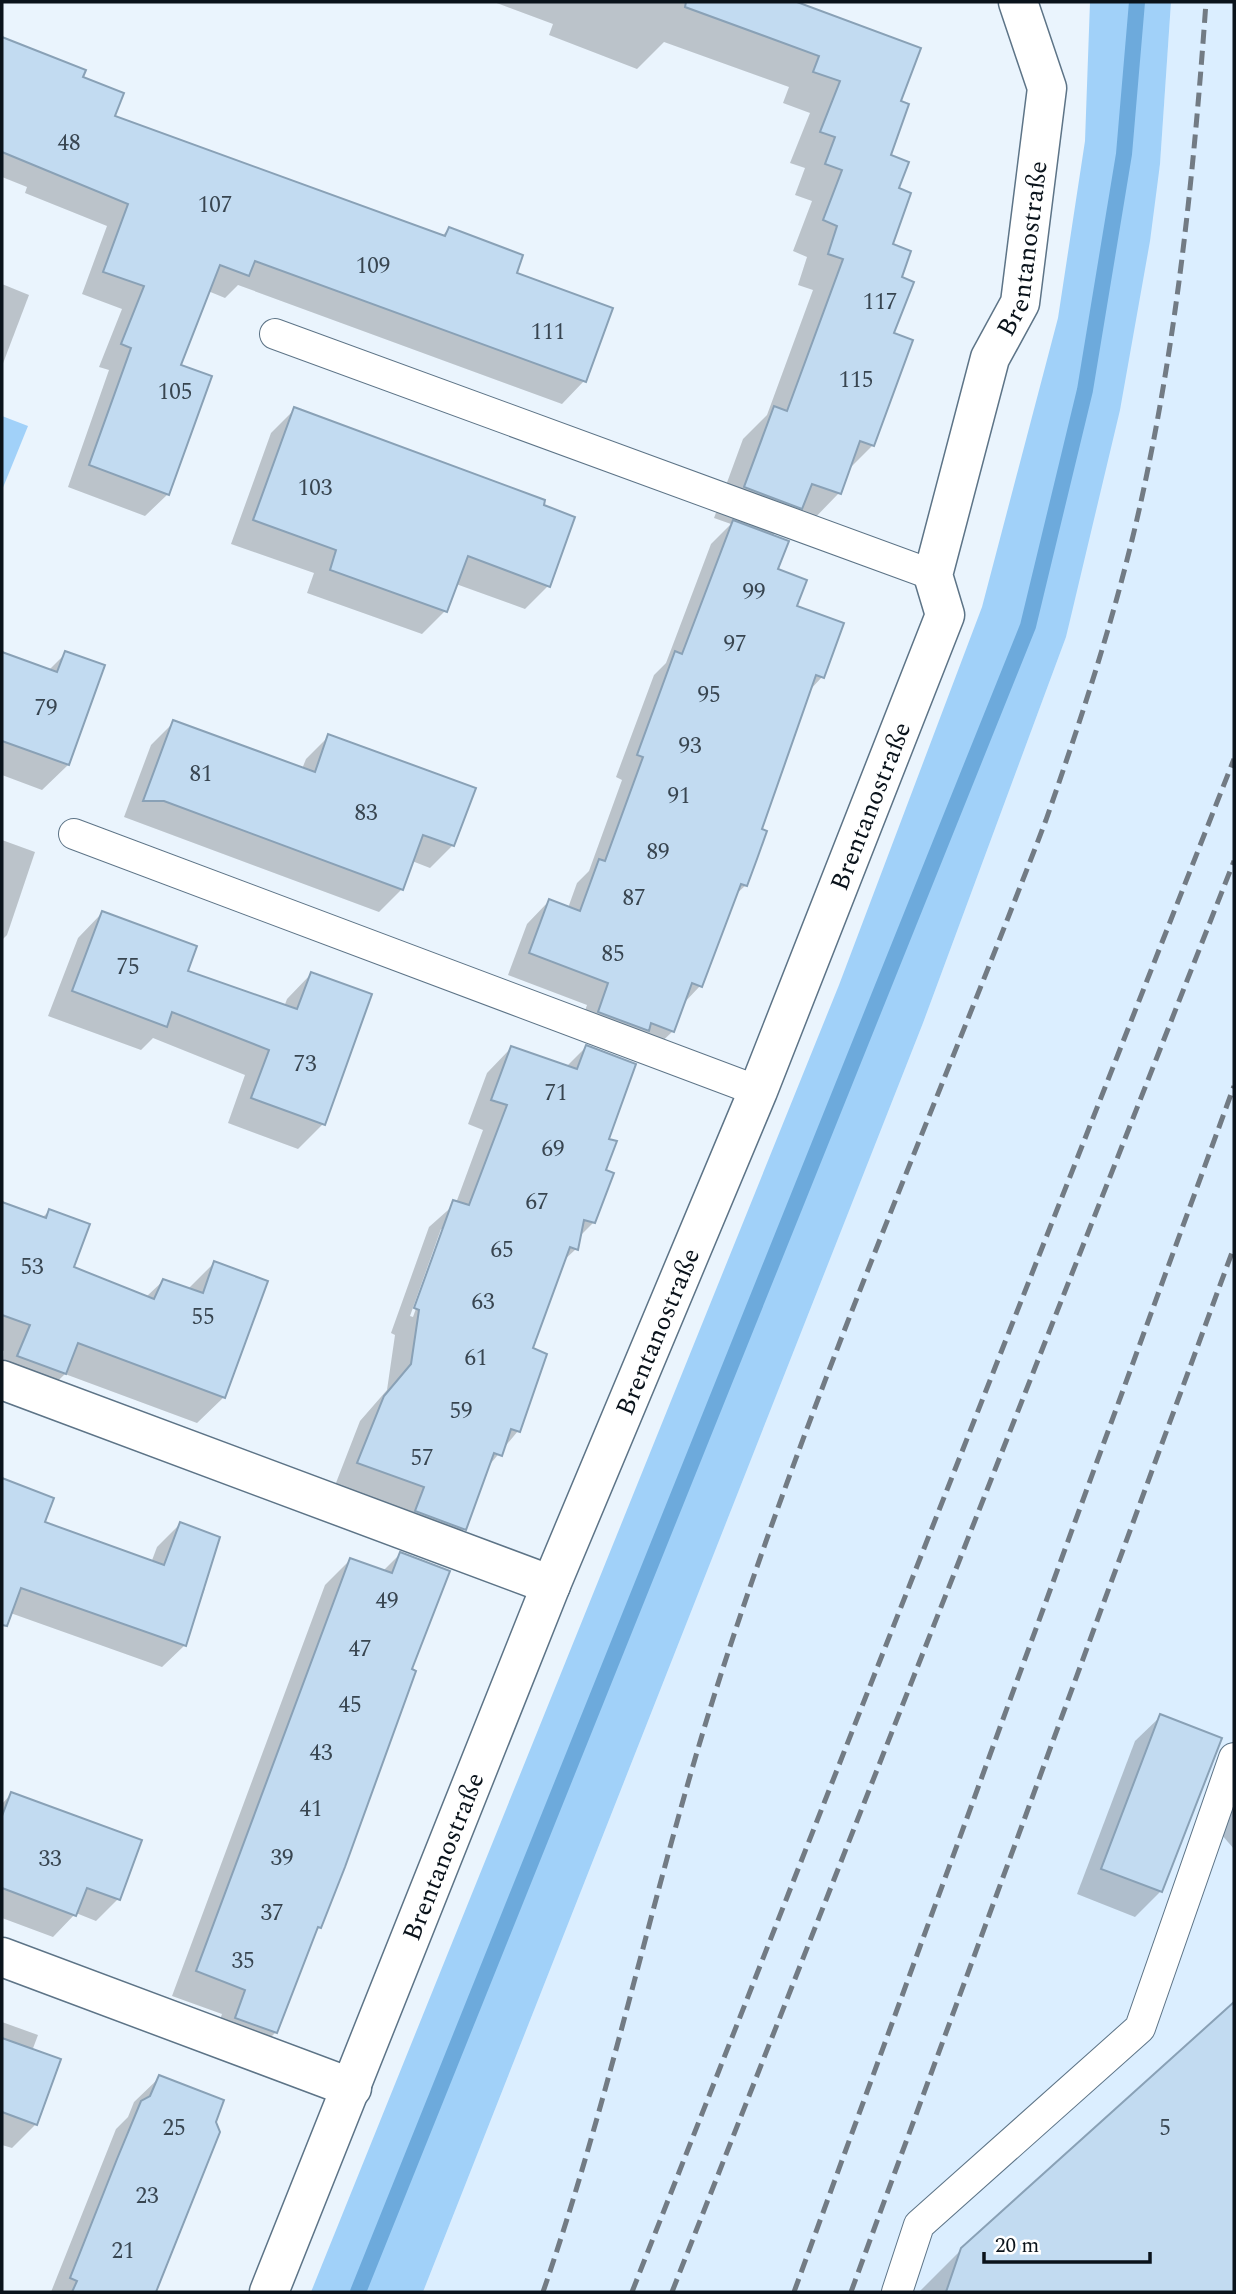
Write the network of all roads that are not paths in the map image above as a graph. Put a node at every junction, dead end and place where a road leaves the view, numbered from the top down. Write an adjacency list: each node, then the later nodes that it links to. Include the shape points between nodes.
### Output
1 (1018, 2): 3 (street, Brentanostraße, via 1047,88 1020,303 990,358)
2 (275, 334): 3 (lane)
3 (933, 575): 5 (street, Brentanostraße, via 945,615)
4 (74, 834): 5 (lane)
5 (758, 1091): 7 (street, Brentanostraße)
6 (2, 1380): 7 (street)
7 (551, 1585): 10 (street, Brentanostraße)
8 (1234, 1758): 12 (lane, via 1140,2028 919,2225)
9 (2, 1957): 10 (street)
10 (352, 2088): 11 (street, Brentanostraße)
11 (269, 2292)
12 (897, 2292)

